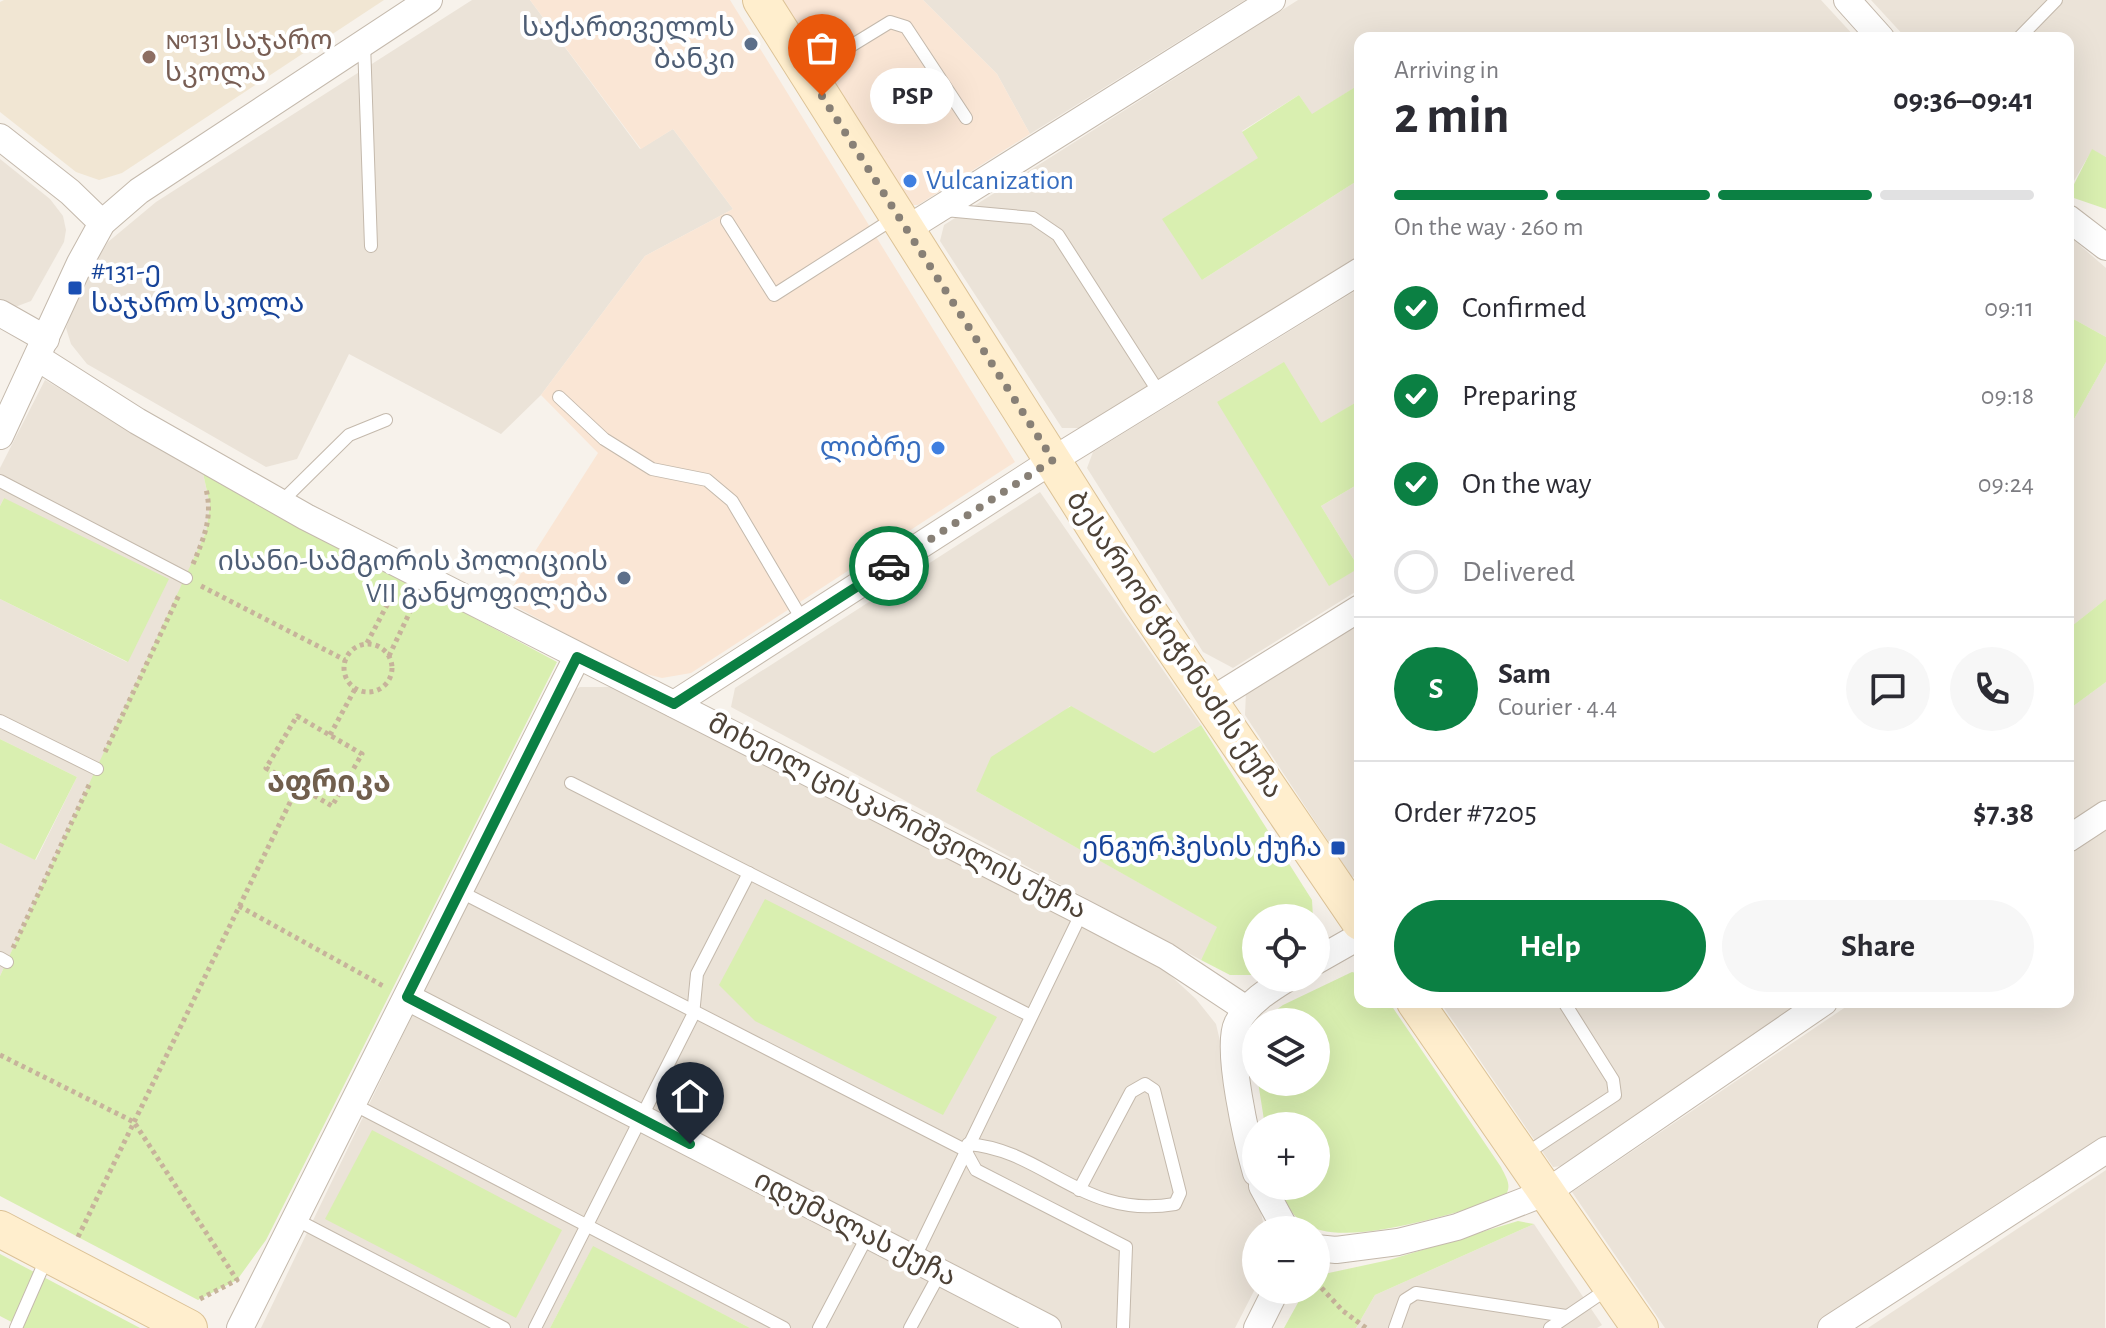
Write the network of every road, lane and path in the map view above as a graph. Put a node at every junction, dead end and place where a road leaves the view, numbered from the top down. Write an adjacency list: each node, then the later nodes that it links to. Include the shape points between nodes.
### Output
1 (429, 0): 8 (street)
2 (761, 0): 9 (street, ბესარიონ ჭიჭინაძის ქუჩა)
3 (1272, 0): 12 (street)
4 (1847, 0): 6 (street)
5 (2056, 0): 7 (lane)
6 (1876, 32)
7 (2025, 32)
8 (364, 43): 15 (street, via 139,191); 17 (lane)
9 (807, 73): 10 (lane, via 890,22 906,27); 14 (street, ბესარიონ ჭიჭინაძის ქუჩა)
10 (966, 118)
11 (0, 137): 15 (street)
12 (938, 209): 14 (street); 22 (lane, via 1033,218 1058,235)
13 (727, 221): 14 (lane, via 774,295)
14 (903, 222): 27 (street, ბესარიონ ჭიჭინაძის ქუჩა)
15 (102, 223): 21 (street)
16 (2074, 223): 18 (street)
17 (371, 246)
18 (2106, 247)
19 (1354, 275): 22 (street)
20 (0, 313): 21 (street, მიხეილ ცისკარიშვილის ქუჩა)
21 (42, 348): 25 (street); 26 (street, მიხეილ ცისკარიშვილის ქუჩა)
22 (1160, 394): 27 (street)
23 (559, 397): 33 (lane, via 604,439 652,469 707,480 732,501)
24 (386, 420): 29 (lane, via 349,435)
25 (0, 436)
26 (199, 457): 29 (street, მიხეილ ცისკარიშვილის ქუჩა); 31 (path, via 210,505 206,532)
27 (1053, 460): 33 (street); 39 (street, ბესარიონ ჭიჭინაძის ქუჩა)
28 (0, 481): 31 (lane)
29 (280, 503): 30 (street, მიხეილ ცისკარიშვილის ქუჩა)
30 (416, 574): 34 (path); 35 (path); 36 (street, მიხეილ ცისკარიშვილის ქუჩა)
31 (186, 578): 37 (path); 43 (path)
32 (1354, 612): 39 (street)
33 (803, 621): 40 (street)
34 (367, 644): 35 (path); 37 (path, via 355,647)
35 (389, 656): 38 (path, via 391,671 385,685 371,691)
36 (577, 657): 40 (street, მიხეილ ცისკარიშვილის ქუჩა); 49 (street)
37 (345, 660): 38 (path, via 345,676)
38 (355, 689): 42 (path)
39 (1210, 701): 52 (street, ბესარიონ ჭიჭინაძის ქუჩა)
40 (674, 704): 51 (street, მიხეილ ცისკარიშვილის ქუჩა)
41 (0, 721): 43 (lane)
42 (330, 735): 45 (path, via 297,716 266,768); 45 (path, via 362,754 332,806)
43 (97, 769): 55 (path)
44 (571, 783): 48 (lane)
45 (298, 786): 50 (path)
46 (2106, 814): 47 (street)
47 (2074, 835)
48 (749, 873): 63 (lane, via 697,974); 64 (lane)
49 (459, 891): 57 (street); 63 (lane)
50 (239, 906): 57 (path); 70 (path)
51 (1082, 912): 58 (street, მიხეილ ცისკარიშვილის ქუჩა, via 1166,956); 64 (lane)
52 (1354, 913)
53 (1354, 939): 54 (street)
54 (1330, 953)
55 (3, 960)
56 (1269, 992): 59 (street)
57 (407, 997): 67 (street); 69 (street, იდუმალას ქუჩა)
58 (1244, 1008)
59 (1247, 1008)
60 (1419, 1008): 73 (street)
61 (1568, 1008): 73 (lane, via 1613,1080 1615,1095)
62 (1815, 1008): 75 (street)
63 (694, 1011): 69 (lane); 71 (lane)
64 (1031, 1016): 71 (lane)
65 (1242, 1016): 68 (street, via 1235,1027)
66 (0, 1055): 70 (path)
67 (353, 1104): 76 (street); 77 (lane)
68 (1242, 1117)
69 (639, 1118): 77 (lane); 79 (street, იდუმალას ქუჩა)
70 (134, 1122): 80 (path); 87 (path, via 237,1280)
71 (966, 1147): 74 (lane, via 991,1146); 82 (lane); 97 (lane, via 976,1170 1126,1247)
72 (2106, 1150): 103 (street)
73 (1522, 1156): 75 (street)
74 (1079, 1190): 74 (lane, via 1145,1209 1175,1204 1180,1193 1154,1090 1145,1084 1131,1092)
75 (1547, 1192): 81 (street, via 1413,1239); 84 (street)
76 (295, 1219): 90 (street); 91 (lane)
77 (586, 1225): 92 (lane); 93 (lane)
78 (0, 1229): 80 (street)
79 (868, 1235): 82 (street, იდუმალას ქუჩა); 94 (lane)
80 (63, 1245): 87 (street); 89 (lane)
81 (1330, 1249)
82 (914, 1259): 83 (street, იდუმალას ქუჩა)
83 (940, 1273): 95 (lane); 96 (street, იდუმალას ქუჩა)
84 (1612, 1286): 88 (lane); 102 (street)
85 (1330, 1297): 99 (path)
86 (1269, 1304): 98 (street)
87 (194, 1314)
88 (1566, 1316): 100 (lane, via 1416,1293 1405,1300); 101 (lane)
89 (16, 1328)
90 (240, 1328)
91 (504, 1328)
92 (535, 1328)
93 (784, 1328)
94 (819, 1328)
95 (910, 1328)
96 (1048, 1328)
97 (1123, 1328)
98 (1257, 1328)
99 (1366, 1328)
100 (1395, 1328)
101 (1550, 1328)
102 (1640, 1328)
103 (1831, 1328)

